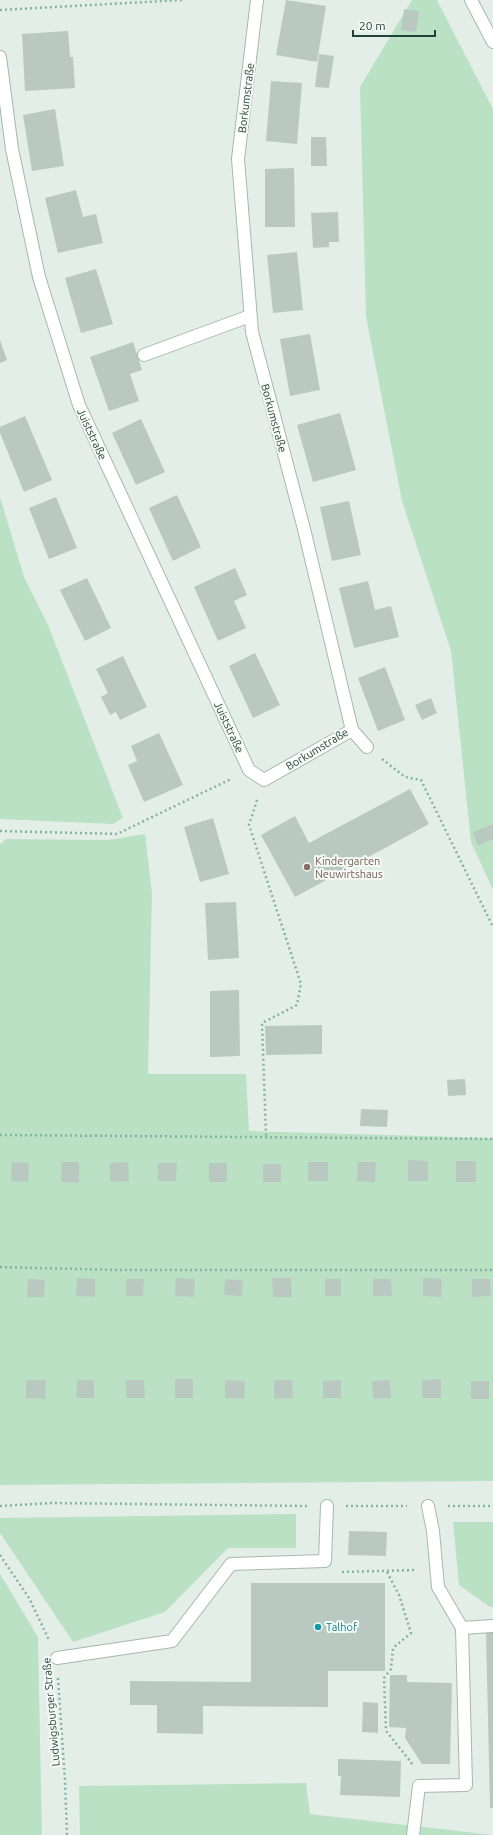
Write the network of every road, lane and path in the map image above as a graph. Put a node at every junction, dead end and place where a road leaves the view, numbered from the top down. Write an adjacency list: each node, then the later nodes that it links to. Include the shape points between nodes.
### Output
1 (182, 0): 4 (path)
2 (257, 0): 7 (street, Borkumstraße, via 238,160)
3 (471, 0): 5 (street)
4 (0, 10)
5 (493, 42)
6 (0, 58): 11 (street, Juiststraße, via 12,149 39,277 79,405)
7 (250, 316): 8 (street); 9 (street, Borkumstraße)
8 (144, 355)
9 (352, 730): 10 (street); 12 (street, Borkumstraße)
10 (367, 747): 14 (path, via 405,777 421,780)
11 (249, 770): 12 (street); 13 (path, via 117,834)
12 (264, 780): 16 (path, via 249,825 300,984 297,1005 262,1023)
13 (0, 831)
14 (493, 927)
15 (0, 1135): 16 (path)
16 (266, 1136): 17 (path)
17 (493, 1138)
18 (0, 1267): 19 (path, via 118,1270)
19 (493, 1270)
20 (0, 1506): 21 (path, via 51,1503)
21 (327, 1506): 22 (path); 25 (street)
22 (428, 1506): 23 (path); 26 (street)
23 (493, 1506)
24 (0, 1555): 30 (path, Ludwigsburger Straße, via 29,1598)
25 (325, 1561): 27 (path, via 344,1573); 30 (street, via 231,1564 172,1641)
26 (437, 1569): 27 (path); 29 (street, via 438,1587)
27 (388, 1572): 31 (path, via 399,1595 411,1633 393,1648 391,1669 384,1678 386,1731 411,1762)
28 (493, 1626): 29 (street)
29 (462, 1628): 31 (street, via 466,1785)
30 (57, 1658): 32 (path, Ludwigsburger Straße)
31 (419, 1786): 33 (street)
32 (67, 1835)
33 (413, 1835)

